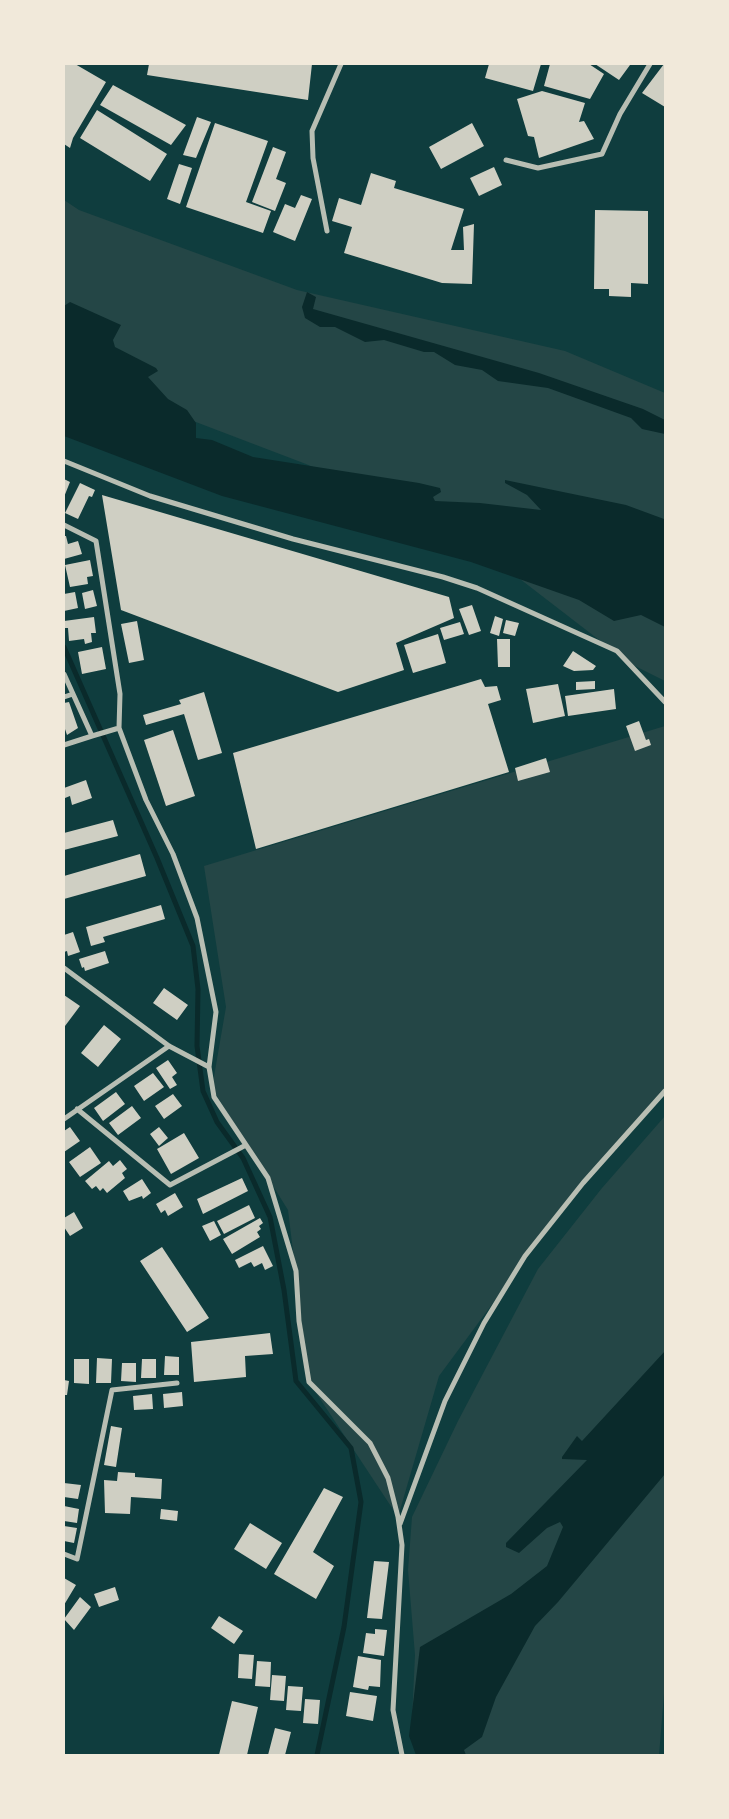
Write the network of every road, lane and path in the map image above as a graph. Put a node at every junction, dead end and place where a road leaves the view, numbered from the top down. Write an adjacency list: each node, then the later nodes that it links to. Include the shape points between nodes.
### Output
1 (341, 64): 4 (street, via 312,131)
2 (647, 65): 3 (street, via 602,154 538,168)
3 (506, 160)
4 (327, 231)
5 (64, 461): 10 (street, via 150,496 293,540 477,588 617,651)
6 (64, 525): 11 (street, via 96,541 120,694)
7 (64, 674): 8 (street)
8 (73, 694): 9 (street); 12 (street)
9 (64, 697)
10 (665, 702)
11 (120, 728): 12 (street); 16 (street, via 146,800 173,854 197,918 216,1012)
12 (92, 736): 13 (street)
13 (64, 745)
14 (64, 968): 15 (street)
15 (169, 1046): 16 (street); 18 (street)
16 (208, 1067): 20 (street, via 214,1098)
17 (665, 1091): 22 (street, via 583,1183 526,1256 484,1323 445,1401)
18 (77, 1109): 19 (street); 20 (street, via 170,1185)
19 (64, 1119)
20 (246, 1145): 22 (street, via 268,1178 296,1271 299,1321 309,1382 370,1443 388,1478)
21 (177, 1383): 23 (street, via 112,1390 77,1559)
22 (399, 1527): 24 (street, via 402,1545 393,1710)
23 (64, 1554)
24 (402, 1755)

